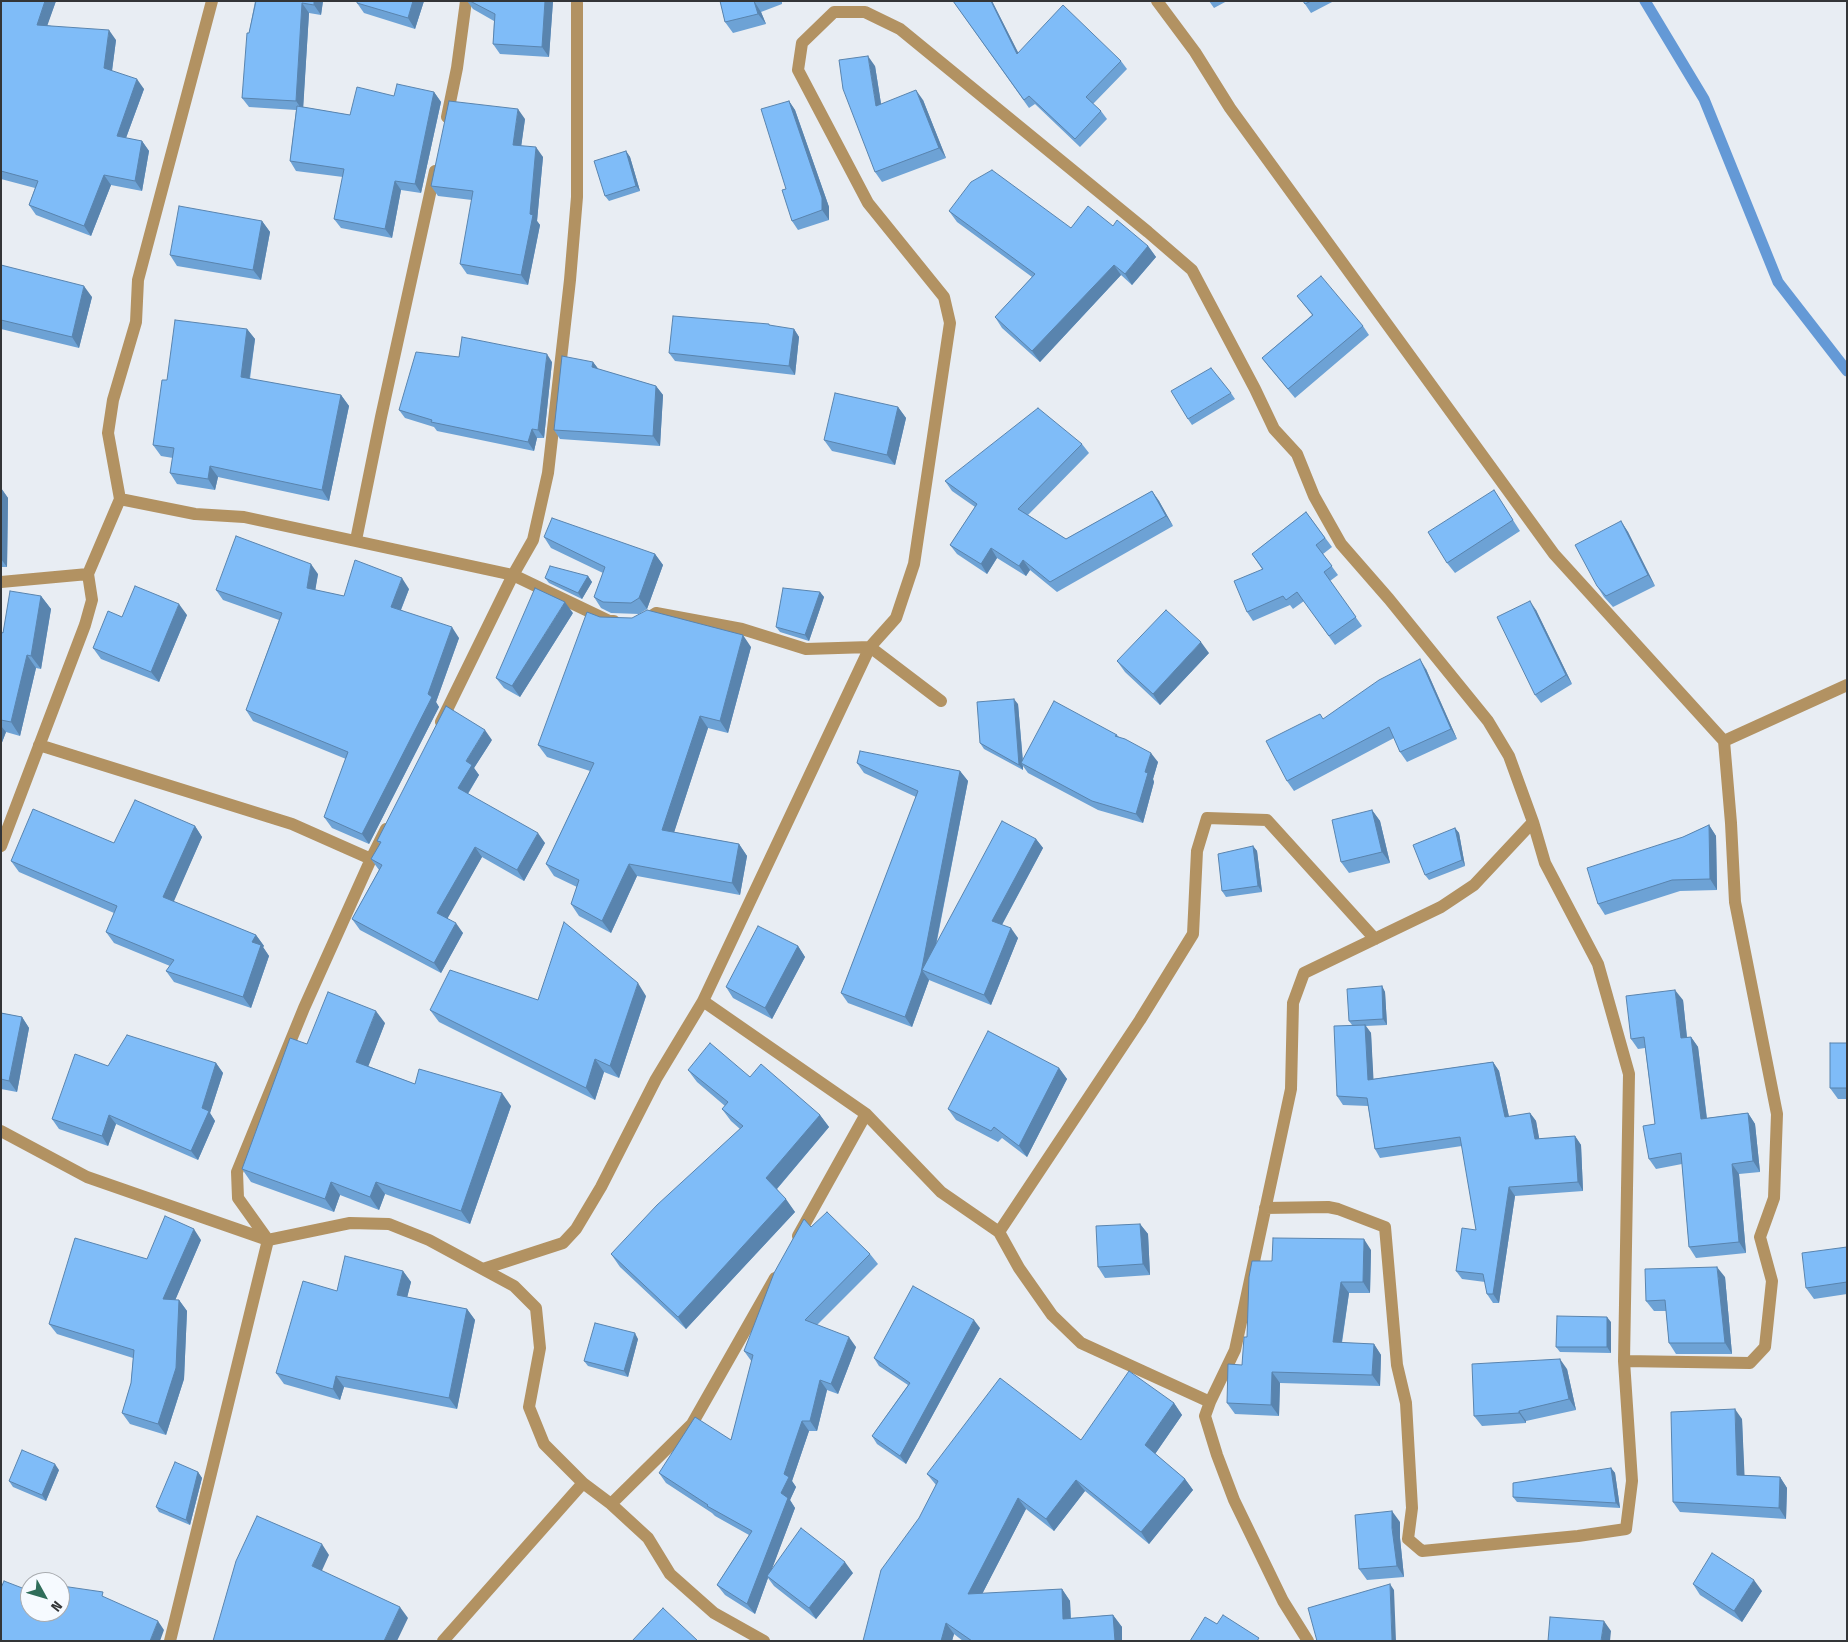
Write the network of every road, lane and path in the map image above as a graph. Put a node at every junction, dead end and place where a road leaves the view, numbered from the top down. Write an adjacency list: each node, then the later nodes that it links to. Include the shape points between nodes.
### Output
1 (212, 1): 7 (street, via 138,280 136,322 113,400 108,433)
2 (466, 1): 5 (street)
3 (1157, 1): 16 (street, via 1195,52 1230,108 1554,554)
4 (577, 4): 10 (street, via 577,197 570,280 548,474 533,540)
5 (445, 126)
6 (438, 155): 8 (street)
7 (120, 499): 8 (street, via 195,514 244,517); 9 (street)
8 (356, 540): 10 (street)
9 (88, 574): 11 (street); 17 (street, via 92,600 85,625)
10 (513, 575): 12 (street, via 609,621 641,622 656,612 742,629 806,649); 15 (street)
11 (1, 582)
12 (870, 648): 14 (street); 19 (street, via 896,618 914,564 950,323 944,298 868,202 798,70 802,43 834,12 865,12 900,29 1192,270 1274,429 1297,454 1314,496 1341,544 1488,721 1510,756); 23 (street)
13 (1847, 685): 16 (street)
14 (941, 701)
15 (434, 735)
16 (1724, 741): 32 (street, via 1735,902 1776,1114 1774,1198 1760,1237 1772,1281 1766,1347 1750,1363)
17 (39, 745): 20 (street); 21 (street, via 292,824)
18 (394, 815): 21 (street)
19 (1533, 822): 22 (street, via 1474,885 1441,907); 32 (street, via 1546,863 1598,964 1629,1074)
20 (1, 846)
21 (371, 859): 28 (street, via 304,1008 237,1172 238,1198)
22 (1375, 939): 26 (street, via 1304,973 1293,1003 1291,1089); 27 (street, via 1266,820 1207,818 1197,851 1193,934 1140,1020)
23 (702, 1001): 24 (street); 30 (street, via 656,1079 576,1229 562,1243)
24 (866, 1114): 27 (street, via 941,1192); 29 (street)
25 (1, 1130): 28 (street, via 87,1177)
26 (1265, 1208): 32 (street, via 1333,1208 1385,1227 1397,1365 1406,1403 1412,1508 1408,1540 1422,1551 1626,1530 1632,1481); 33 (street, via 1235,1350)
27 (999, 1232): 33 (street, via 1019,1268 1052,1315 1081,1343)
28 (268, 1240): 30 (street, via 350,1223 389,1224); 36 (street)
29 (793, 1244)
30 (483, 1268): 34 (street, via 514,1286 536,1308 540,1348 529,1407 544,1444)
31 (779, 1270): 35 (street, via 692,1424)
32 (1624, 1362)
33 (1210, 1402): 39 (street, via 1205,1416 1234,1500 1283,1601)
34 (583, 1482): 35 (street); 37 (street)
35 (611, 1504): 38 (street, via 648,1538 670,1574 714,1613)
36 (170, 1641)
37 (443, 1641)
38 (764, 1641)
39 (1308, 1641)

